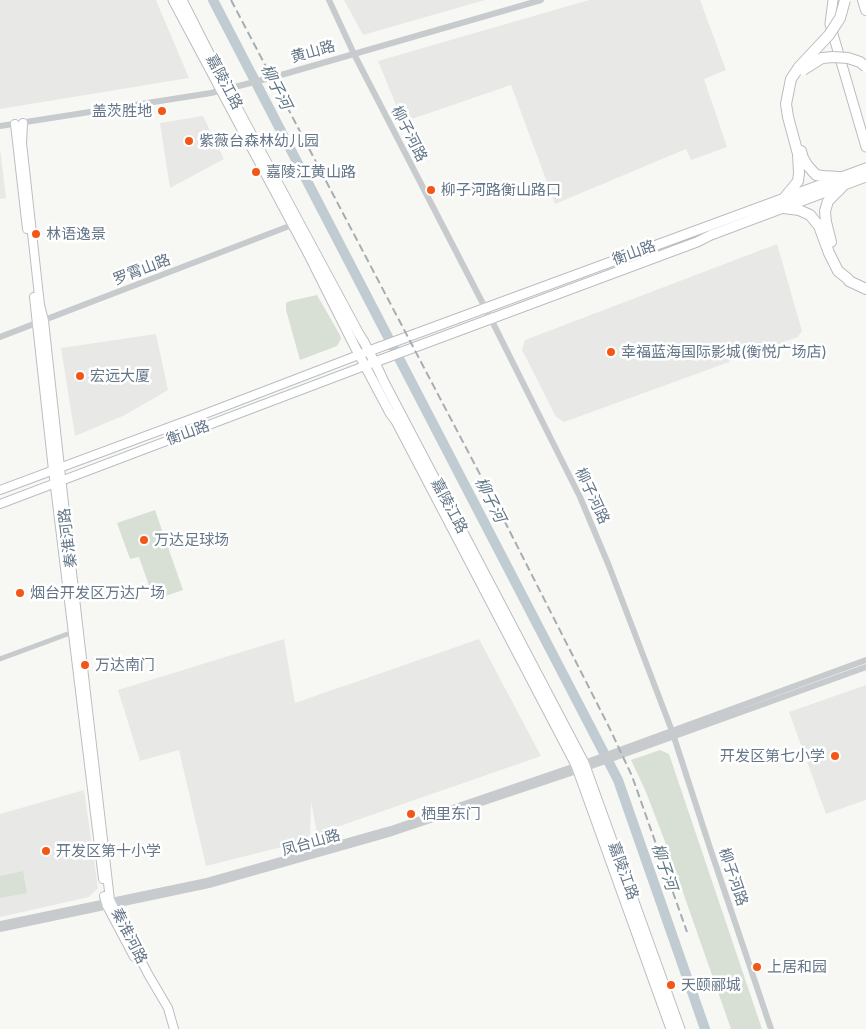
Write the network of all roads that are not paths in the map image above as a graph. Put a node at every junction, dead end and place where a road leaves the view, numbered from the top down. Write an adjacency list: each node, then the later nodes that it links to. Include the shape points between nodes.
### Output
1 (173, 0): 12 (main road, 嘉陵江路)
2 (182, 0): 12 (main road, 嘉陵江路)
3 (329, 0): 9 (street, 柳子河路)
4 (541, 0): 9 (street, 黄山路)
5 (834, 0): 15 (main road, via 830,24)
6 (845, 0): 11 (highway, bridge, via 840,18)
7 (863, 0): 8 (highway)
8 (866, 10)
9 (354, 54): 12 (street, 黄山路); 22 (street, 柳子河路)
10 (866, 67): 11 (highway, bridge, via 848,58 833,57 822,58)
11 (801, 69): 18 (highway, via 791,92 790,108 803,158 816,175); 19 (highway, via 791,79 786,104 798,154 799,173)
12 (228, 89): 13 (street, 黄山路); 20 (main road, 嘉陵江路); 26 (main road, 嘉陵江路)
13 (19, 123): 14 (street, 黄山路); 24 (main road, 秦淮河路)
14 (0, 126)
15 (866, 147)
16 (866, 168): 18 (main road)
17 (866, 177): 18 (main road)
18 (840, 182): 19 (main road); 21 (highway, via 828,202 826,222 837,259)
19 (785, 203): 21 (highway, via 815,220 838,271 849,281); 22 (main road, 衡山路); 23 (main road, via 697,242)
20 (292, 225): 24 (street, 罗霄山路); 27 (main road, 嘉陵江路)
21 (866, 287)
22 (484, 309): 23 (street, 柳子河路); 26 (main road, 衡山路)
23 (490, 319): 28 (main road); 38 (street, 柳子河路, via 580,497)
24 (40, 322): 25 (street, 罗霄山路); 30 (main road, 秦淮河路)
25 (0, 336)
26 (373, 350): 27 (main road, 衡山路); 28 (main road, 嘉陵江路)
27 (359, 355): 29 (main road, 嘉陵江路); 30 (main road, 衡山路)
28 (379, 360): 29 (main road, 衡山路); 39 (main road, 嘉陵江路, via 384,382)
29 (365, 366): 31 (main road, 衡山路); 39 (main road, 嘉陵江路)
30 (57, 468): 31 (main road, 秦淮河路); 32 (main road, 衡山路)
31 (58, 482): 33 (main road, 衡山路); 34 (main road, 秦淮河路); 40 (main road, 秦淮河路)
32 (0, 490)
33 (0, 504)
34 (73, 632): 35 (street); 40 (main road, 秦淮河路)
35 (0, 659)
36 (866, 660): 38 (street)
37 (866, 667): 38 (street)
38 (673, 733): 39 (street, 凤台山路); 47 (street, 柳子河路)
39 (584, 765): 40 (street, 凤台山路, via 391,829 207,881); 45 (main road, 嘉陵江路); 46 (main road, 嘉陵江路)
40 (109, 903): 41 (street, 凤台山路); 42 (street, 凤台山路); 43 (main road, 秦淮河路); 44 (main road, 秦淮河路, via 168,1008)
41 (0, 924)
42 (0, 929)
43 (170, 1029)
44 (174, 1029)
45 (670, 1029)
46 (680, 1029)
47 (771, 1029)

